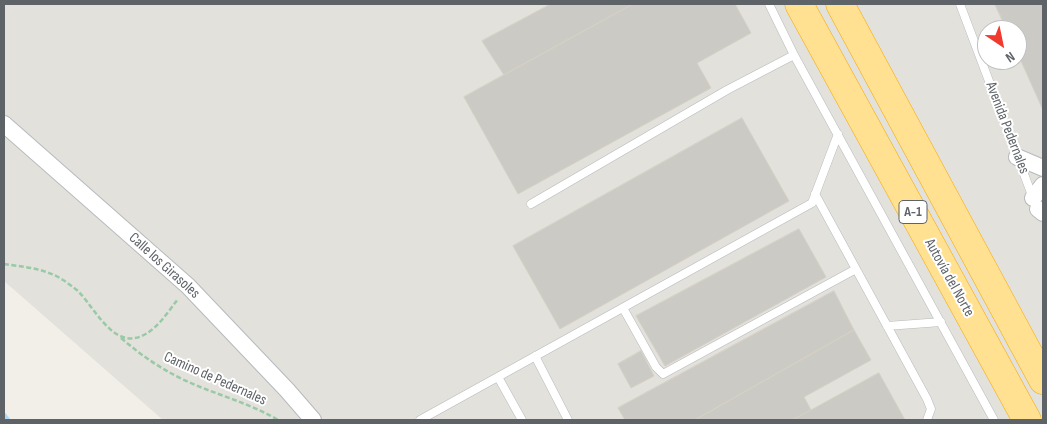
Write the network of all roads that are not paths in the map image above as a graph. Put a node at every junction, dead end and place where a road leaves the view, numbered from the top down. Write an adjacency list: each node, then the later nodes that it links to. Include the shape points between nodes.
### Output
1 (769, 4): 5 (lane)
2 (800, 4): 27 (highway, Autovía del Norte / A-1)
3 (840, 4): 20 (highway, A-1)
4 (960, 4): 8 (lane, Avenida Pedernales)
5 (794, 54): 7 (lane); 12 (lane)
6 (4, 124): 21 (street, Calle los Girasoles, via 188,286)
7 (838, 134): 11 (lane); 16 (lane)
8 (1017, 156): 9 (street); 13 (lane, Avenida Pedernales)
9 (1043, 168)
10 (1043, 185): 13 (street)
11 (815, 194): 14 (lane); 15 (lane, via 812,203)
12 (531, 204)
13 (1039, 210)
14 (856, 269): 15 (lane, via 663,374); 17 (lane)
15 (623, 308): 18 (lane)
16 (941, 322): 17 (lane); 26 (lane)
17 (887, 326): 25 (lane, via 927,399 931,409)
18 (535, 356): 19 (lane); 24 (lane)
19 (498, 377): 22 (lane); 23 (lane)
20 (1043, 380)
21 (312, 420)
22 (420, 420)
23 (522, 420)
24 (568, 420)
25 (927, 420)
26 (994, 420)
27 (1027, 420)

